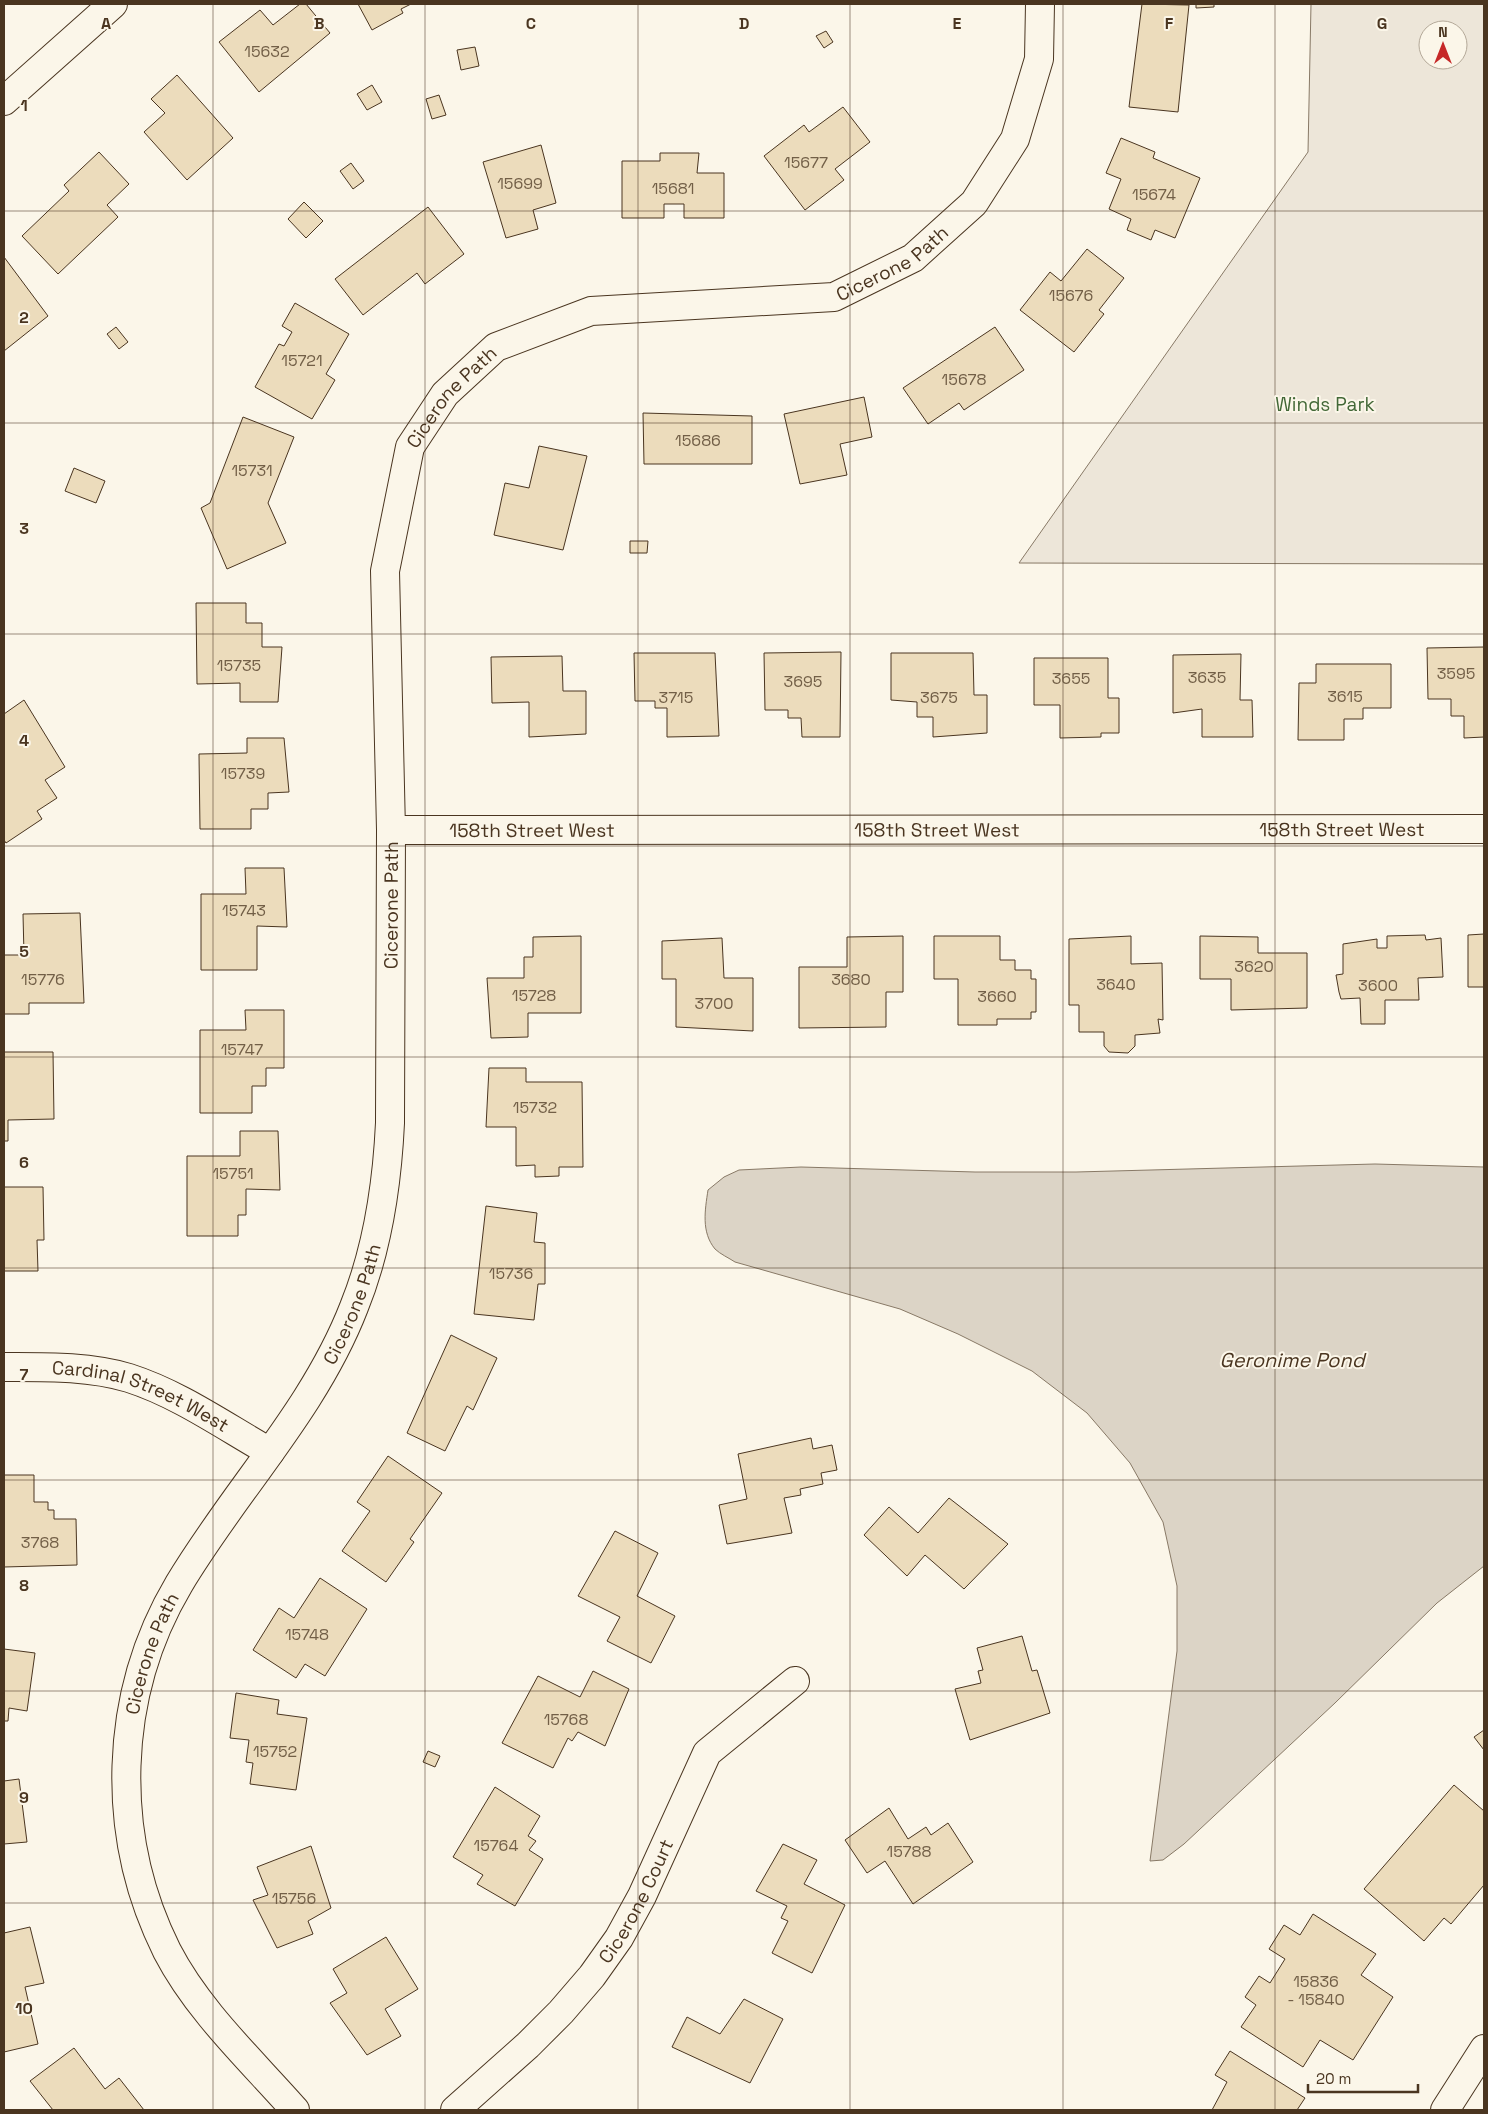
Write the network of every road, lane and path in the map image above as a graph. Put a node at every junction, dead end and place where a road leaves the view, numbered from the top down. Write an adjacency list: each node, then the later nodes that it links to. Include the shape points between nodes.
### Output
1 (113, 4): 3 (street)
2 (1040, 4): 5 (street, Cicerone Path, via 1039,59 1015,139 974,203 913,258 834,297 591,312 496,347 445,394 410,447 385,571)
3 (6, 93)
4 (1484, 829): 5 (street, 158th Street West)
5 (391, 830): 7 (street, Cicerone Path, via 390,1123 385,1189 376,1236 354,1308 338,1341 301,1408)
6 (4, 1367): 7 (street, Cardinal Street West, via 85,1370 128,1378 164,1392)
7 (270, 1452): 10 (street, Cicerone Path, via 178,1585 153,1638 139,1676 129,1726 126,1800 143,1891 168,1952 203,2007)
8 (795, 1681): 11 (street, Cicerone Court, via 707,1753 642,1896 619,1938 561,2012)
9 (1484, 2049): 12 (street)
10 (295, 2110)
11 (455, 2110)
12 (1444, 2110)

